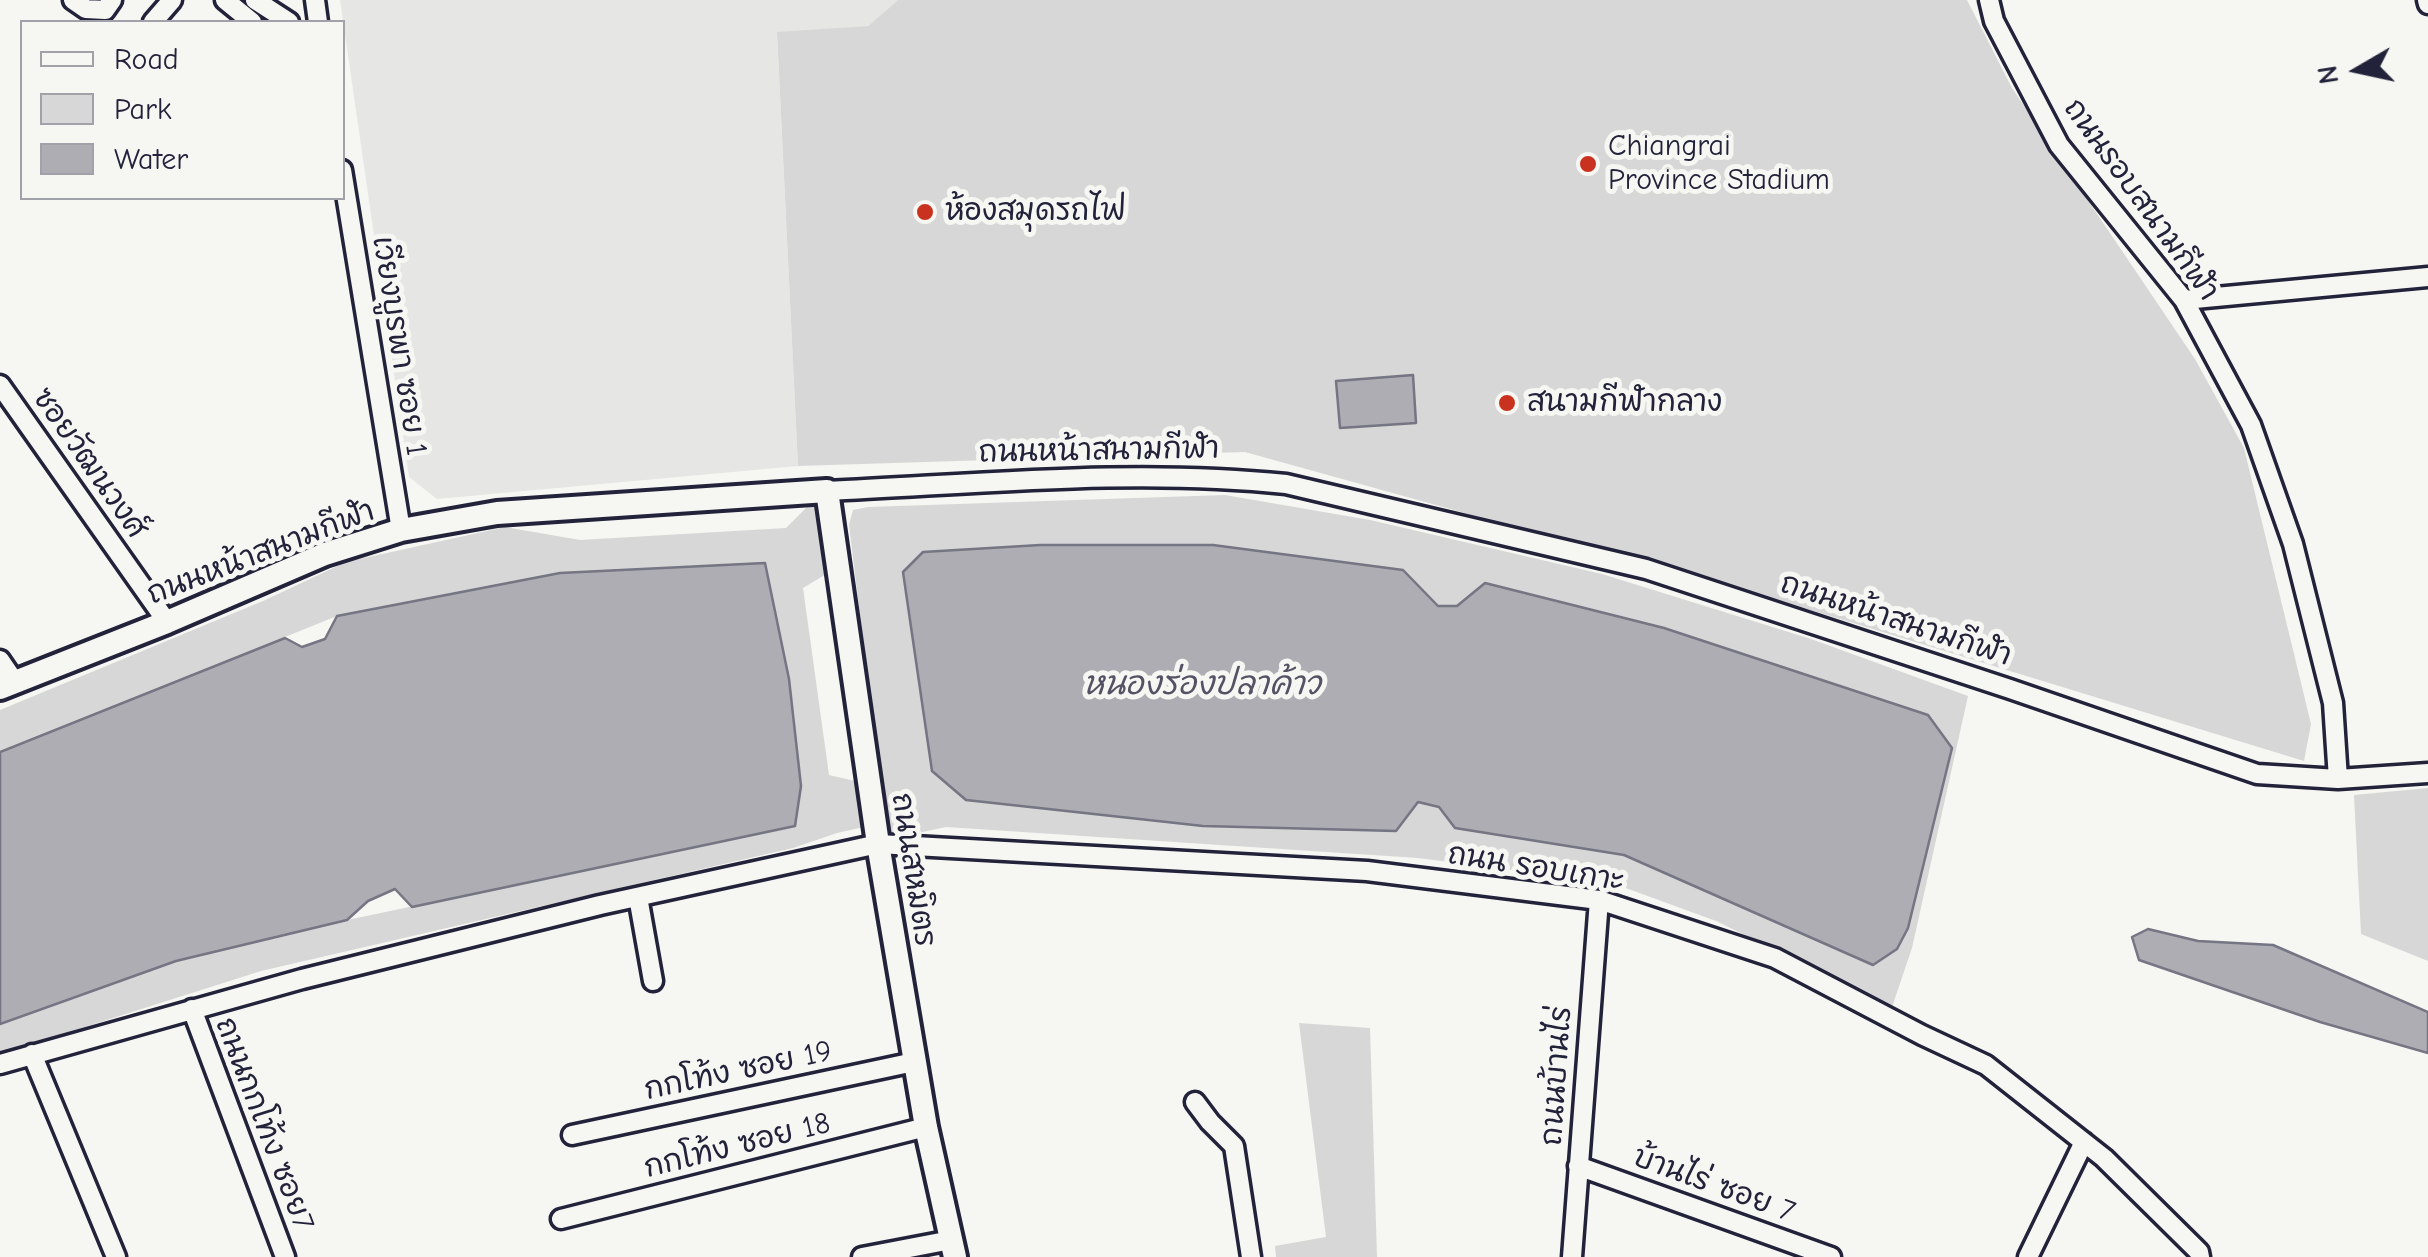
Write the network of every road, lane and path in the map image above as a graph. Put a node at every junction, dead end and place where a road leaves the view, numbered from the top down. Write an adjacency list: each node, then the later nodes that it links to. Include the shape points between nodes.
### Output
1 (73, 0): 2 (street, via 105,10)
2 (112, 0)
3 (172, 0): 7 (street)
4 (225, 0): 8 (street)
5 (254, 0): 9 (street)
6 (1988, 0): 12 (street, ถนนรอบสนามกีฬา, via 2060,145)
7 (155, 20)
8 (250, 20)
9 (285, 20)
10 (345, 188): 15 (street, เวียงบูรพา ซอย 1)
11 (2428, 277): 12 (street)
12 (2184, 300): 20 (street, ถนนรอบสนามกีฬา, via 2251,425 2293,544 2333,703)
13 (0, 385): 16 (street, ซอยวัฒนวงศ์)
14 (827, 490): 15 (street, ถนนหน้าสนามกีฬา, via 497,514); 20 (street, ถนนหน้าสนามกีฬา, via 1160,476 1286,484 1646,569 2257,774); 21 (street, ถนนสหมิตร)
15 (402, 530): 16 (street, ถนนหน้าสนามกีฬา, via 326,554)
16 (167, 622): 18 (street, ถนนหน้าสนามกีฬา)
17 (0, 660): 18 (street)
18 (8, 685)
19 (2428, 773): 20 (street, ถนนหน้าสนามกีฬา)
20 (2338, 779)
21 (878, 844): 22 (street, ถนน รอบเกาะ); 23 (street, ถนน รอบเกาะ, via 1367,872); 27 (street, ถนนสหมิตร)
22 (638, 897): 24 (street); 25 (street, ถนน รอบเกาะ)
23 (1599, 900): 32 (street, ถนน รอบเกาะ, via 1775,958 1986,1066); 33 (street, ถนนบ้านไร่)
24 (653, 981)
25 (192, 1010): 26 (street, ถนน รอบเกาะ); 37 (street, ถนนกกโท้ง ซอย7)
26 (32, 1054): 28 (street, ถนน รอบเกาะ); 36 (street)
27 (914, 1062): 30 (street, ถนนสหมิตร); 31 (street, กกโท้ง ซอย 19)
28 (0, 1064)
29 (1194, 1102): 39 (street, via 1234,1146)
30 (926, 1127): 34 (street, กกโท้ง ซอย 18); 35 (street, ถนนสหมิตร)
31 (572, 1135)
32 (2084, 1142): 42 (street); 43 (street, ถนน รอบเกาะ)
33 (1578, 1166): 40 (street, ถนนบ้านไร่); 41 (street, บ้านไร่ ซอย 7)
34 (561, 1220)
35 (953, 1248): 38 (street)
36 (116, 1257)
37 (285, 1257)
38 (862, 1257)
39 (1251, 1257)
40 (1572, 1257)
41 (1832, 1257)
42 (2028, 1257)
43 (2200, 1257)

